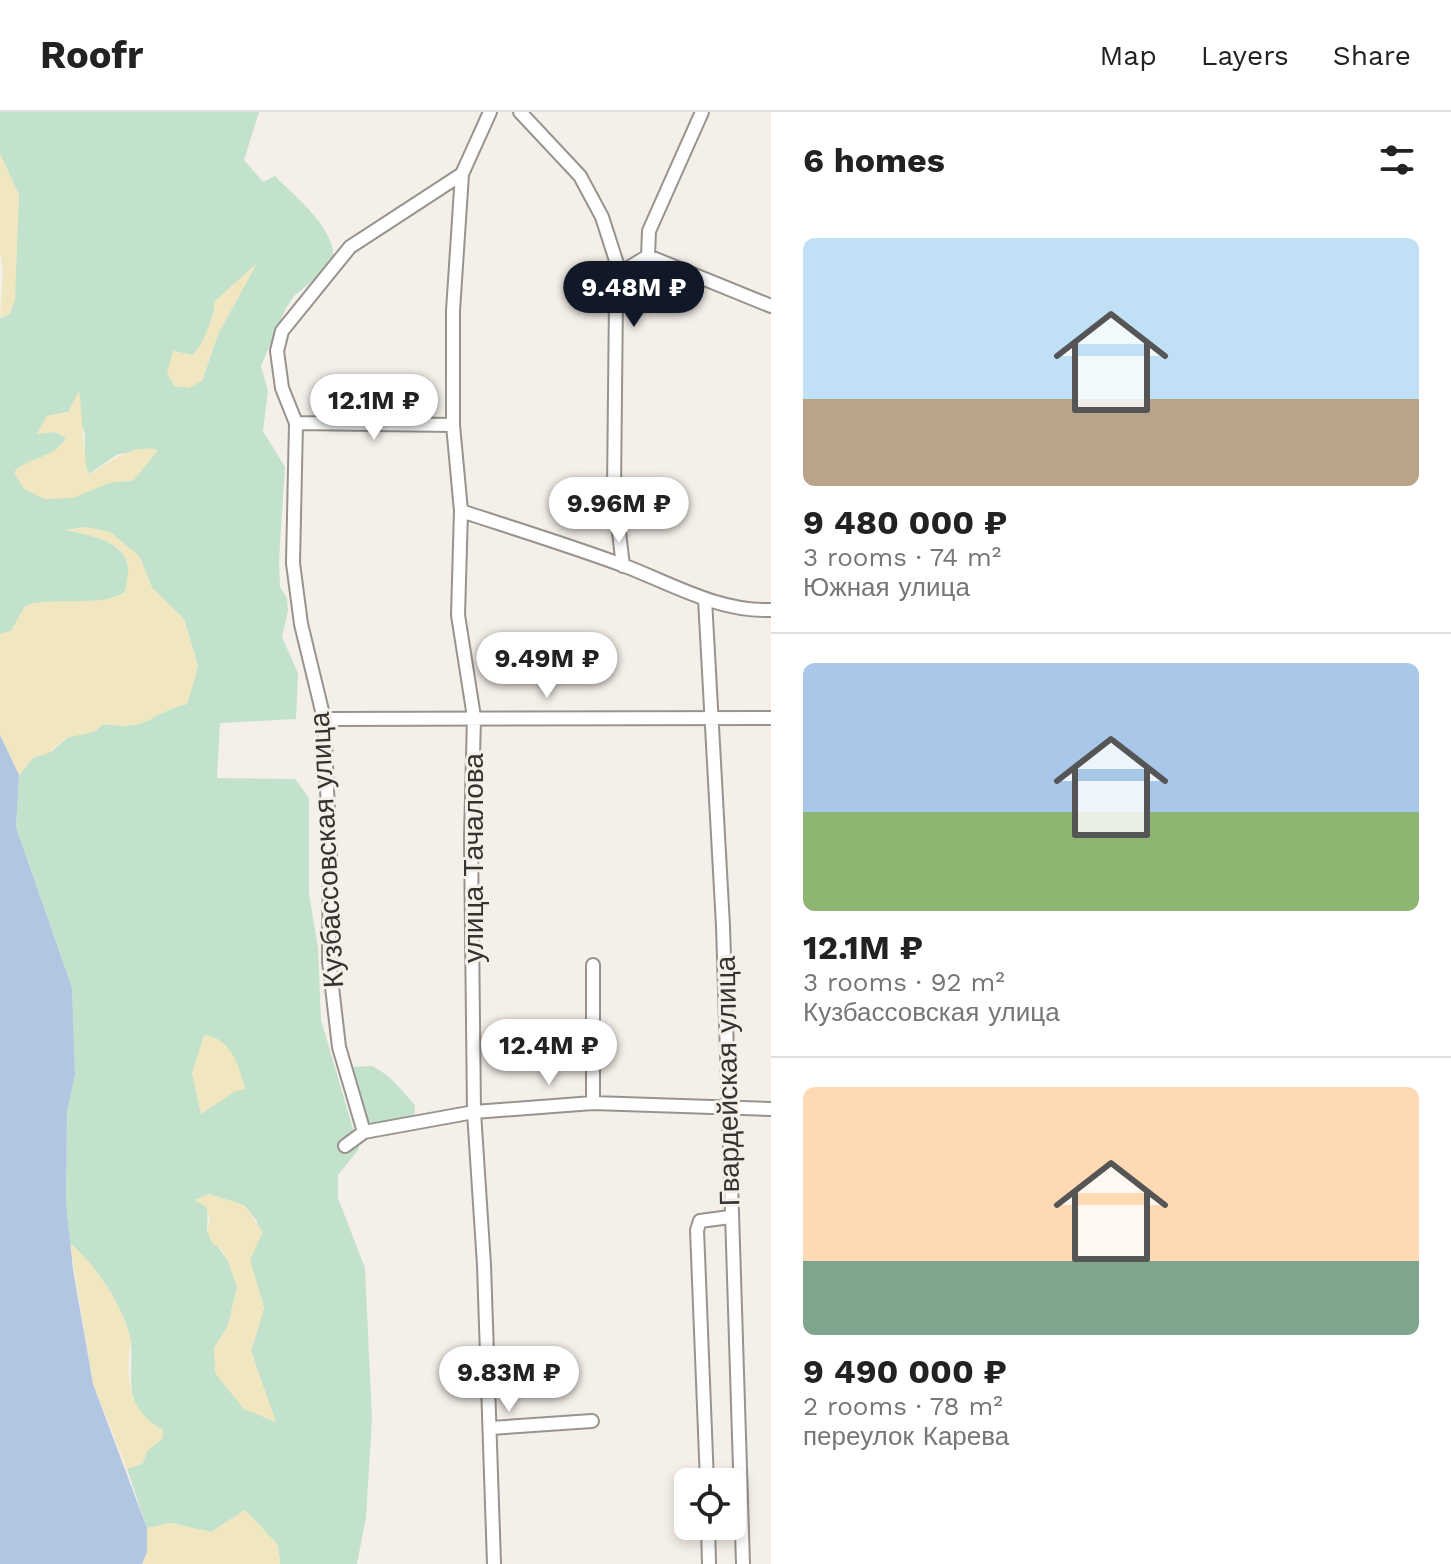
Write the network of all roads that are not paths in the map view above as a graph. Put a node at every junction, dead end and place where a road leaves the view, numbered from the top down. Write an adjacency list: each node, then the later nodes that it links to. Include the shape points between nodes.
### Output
1 (490, 112): 4 (street, улица Тачалова)
2 (520, 112): 6 (street, via 580,176 602,217)
3 (702, 112): 5 (street, via 649,231)
4 (462, 174): 8 (street, Кузбассовская улица, via 350,247 282,331 277,371); 9 (street, улица Тачалова, via 453,311)
5 (648, 256): 6 (street); 7 (street)
6 (620, 273): 11 (street, via 614,490)
7 (771, 306)
8 (296, 423): 9 (street); 16 (street, Кузбассовская улица, via 293,563 301,624)
9 (453, 425): 10 (street, улица Тачалова)
10 (461, 511): 11 (street); 14 (street, улица Тачалова, via 459,641)
11 (623, 566): 12 (street)
12 (705, 599): 13 (street, via 749,611); 17 (street, Гвардейская улица)
13 (771, 610)
14 (474, 717): 16 (street); 17 (street); 22 (street, улица Тачалова)
15 (771, 718): 17 (street)
16 (324, 719): 23 (street, Кузбассовская улица, via 329,961 339,1047)
17 (712, 720): 20 (street, Гвардейская улица)
18 (593, 965): 19 (street)
19 (593, 1103): 20 (street); 22 (street)
20 (729, 1109): 21 (street); 25 (street, Гвардейская улица)
21 (771, 1109)
22 (474, 1112): 23 (street); 27 (street, улица Тачалова)
23 (364, 1132): 24 (street)
24 (345, 1146)
25 (730, 1217): 28 (street, via 709,1217 697,1230); 32 (street, Гвардейская улица)
26 (592, 1421): 27 (street)
27 (491, 1428): 30 (street, улица Тачалова)
28 (706, 1468)
29 (708, 1540): 31 (street)
30 (494, 1564)
31 (709, 1564)
32 (743, 1564)

